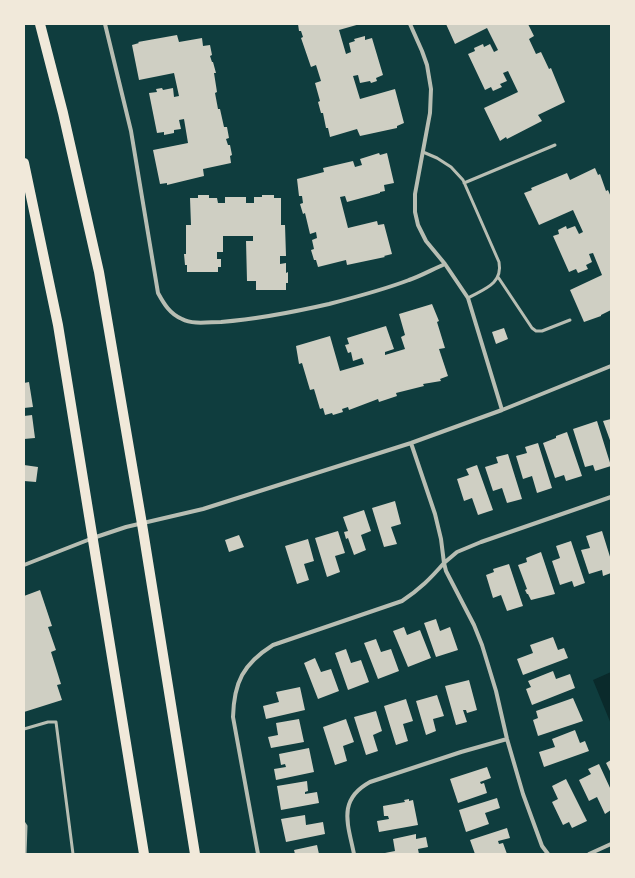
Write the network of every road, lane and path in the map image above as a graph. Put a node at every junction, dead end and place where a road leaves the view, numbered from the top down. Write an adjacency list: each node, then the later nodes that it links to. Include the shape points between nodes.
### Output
1 (40, 24): 16 (main road, via 99,272)
2 (105, 24): 8 (street, via 130,131 158,293 172,314 183,320 206,322 248,320 290,313 356,297 408,280)
3 (410, 24): 5 (street, via 427,65 431,89 430,113)
4 (555, 145): 7 (lane)
5 (423, 152): 7 (lane, via 451,167); 8 (street, via 415,194 415,212 418,226 426,241)
6 (24, 163): 17 (main road, via 58,325)
7 (464, 183): 9 (lane, via 499,262)
8 (445, 264): 10 (street)
9 (498, 277): 10 (lane, via 494,283); 11 (lane, via 532,328 542,331)
10 (468, 298): 13 (street)
11 (570, 320)
12 (611, 366): 13 (street)
13 (502, 410): 14 (street)
14 (411, 443): 16 (street, via 203,509); 18 (street, via 435,514)
15 (611, 497): 18 (street, via 481,542 457,552)
16 (142, 524): 17 (street); 27 (main road)
17 (93, 538): 19 (street); 26 (main road)
18 (444, 563): 21 (street, via 482,646); 28 (street, via 419,590 402,601 273,645 259,653 247,665 238,683 233,717)
19 (24, 565)
20 (24, 729): 25 (lane, via 56,722)
21 (507, 739): 29 (street, via 370,782 359,788 348,808); 30 (street, via 523,794 542,846)
22 (24, 823): 24 (lane)
23 (611, 844): 31 (street)
24 (26, 854)
25 (73, 854)
26 (144, 854)
27 (195, 854)
28 (258, 854)
29 (354, 854)
30 (548, 854)
31 (589, 854)

